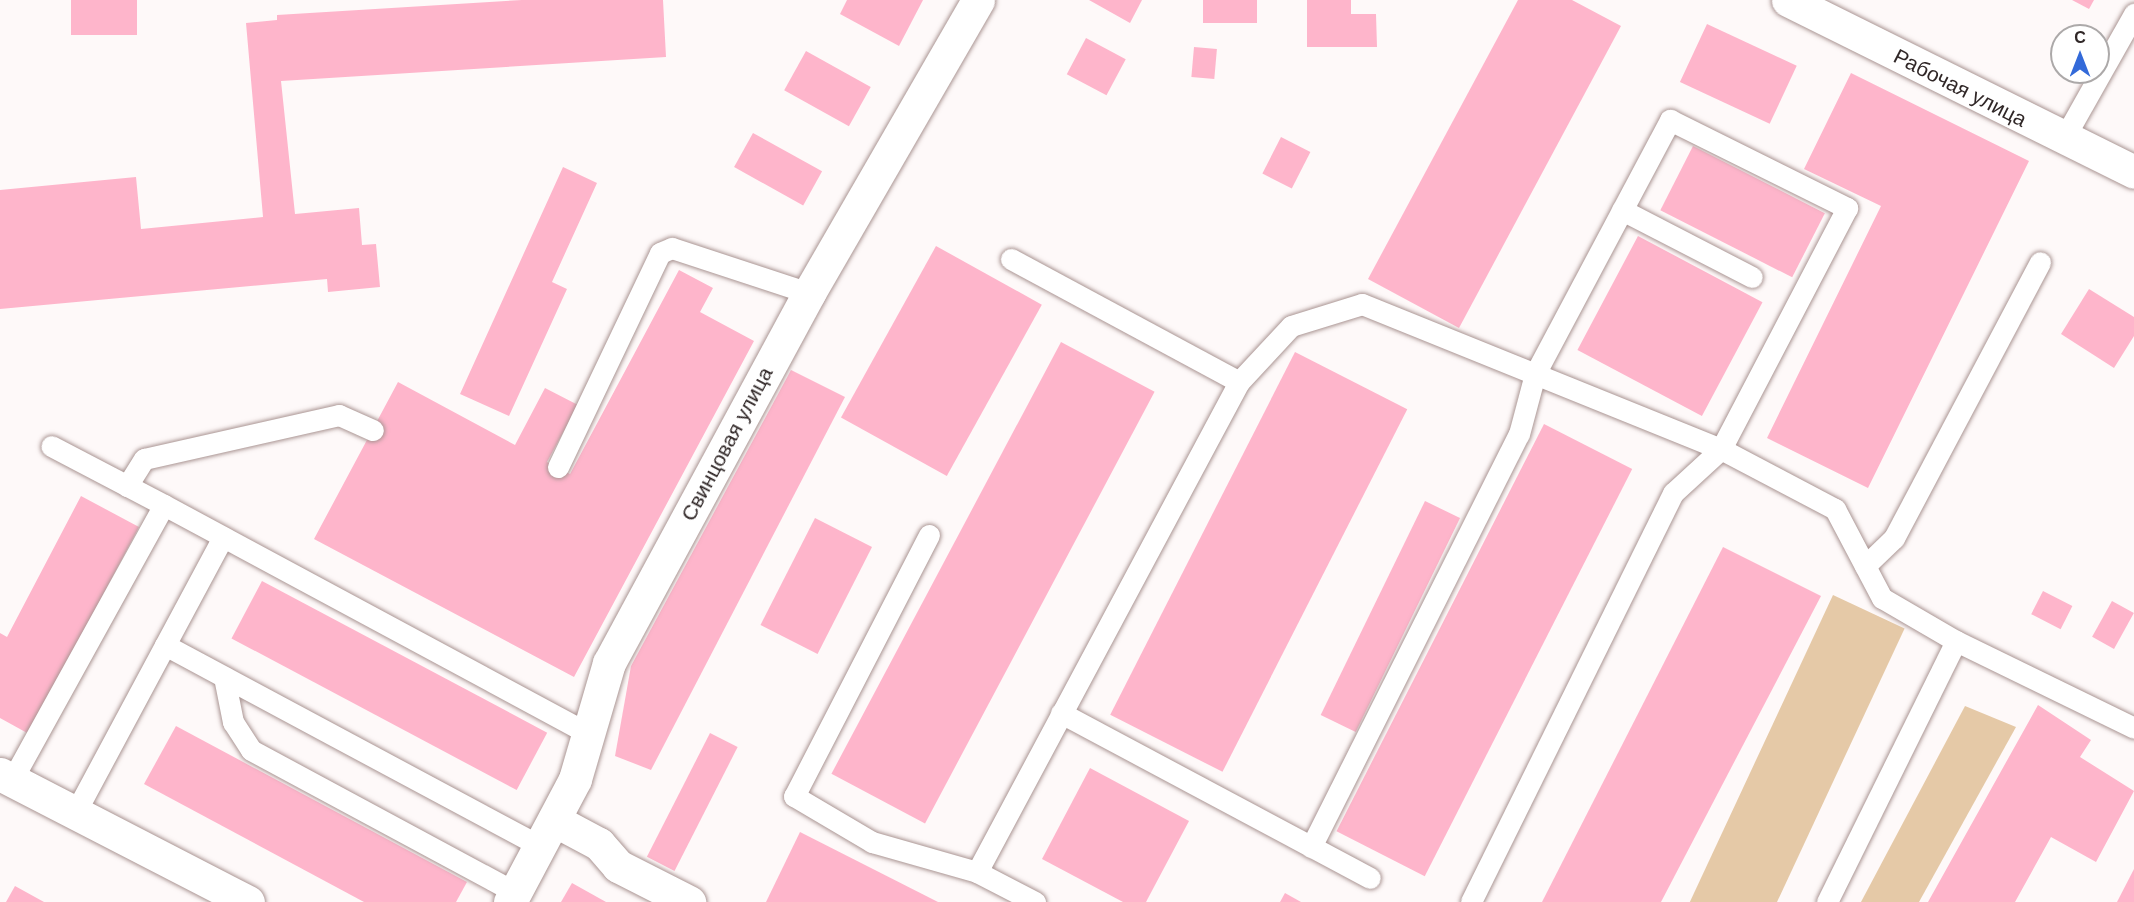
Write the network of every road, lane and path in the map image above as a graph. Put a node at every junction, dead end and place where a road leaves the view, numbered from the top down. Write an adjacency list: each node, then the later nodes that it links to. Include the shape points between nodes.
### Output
1 (978, 0): 10 (street, Свинцовая улица)
2 (1789, 0): 4 (street, Рабочая улица)
3 (2134, 14): 4 (lane)
4 (2063, 140): 5 (street, Рабочая улица)
5 (2134, 172)
6 (1622, 210): 9 (lane); 11 (lane); 15 (lane, via 1670,120 1847,208)
7 (1011, 259): 12 (lane)
8 (2040, 262): 21 (lane, via 1894,538)
9 (1752, 277)
10 (809, 293): 16 (lane, via 672,248 660,253); 27 (street, Свинцовая улица, via 609,663)
11 (1535, 374): 12 (lane, via 1362,304 1291,326); 15 (lane); 31 (lane, via 1519,434)
12 (1239, 382): 25 (lane)
13 (372, 430): 17 (lane, via 339,415 144,459)
14 (51, 446): 17 (lane)
15 (1721, 448): 21 (lane, via 1835,509); 38 (lane, via 1673,493)
16 (558, 467)
17 (127, 486): 18 (lane)
18 (164, 505): 20 (lane); 28 (lane)
19 (929, 535): 32 (lane, via 794,796 872,842)
20 (223, 537): 23 (lane); 27 (lane)
21 (1865, 566): 22 (lane, via 1882,598)
22 (1956, 641): 26 (lane); 39 (lane)
23 (165, 645): 24 (lane); 29 (lane)
24 (224, 677): 30 (lane); 34 (lane, via 233,722 251,750)
25 (1062, 713): 31 (lane); 32 (lane)
26 (2134, 728)
27 (591, 735): 30 (street, Свинцовая улица)
28 (4, 786): 29 (street)
29 (75, 813): 35 (street)
30 (547, 833): 34 (street, Свинцовая улица); 36 (street, via 598,844 618,866)
31 (1311, 847): 33 (lane)
32 (976, 872): 37 (lane)
33 (1370, 878)
34 (513, 897)
35 (248, 902)
36 (689, 902)
37 (1035, 902)
38 (1471, 902)
39 (1827, 902)

